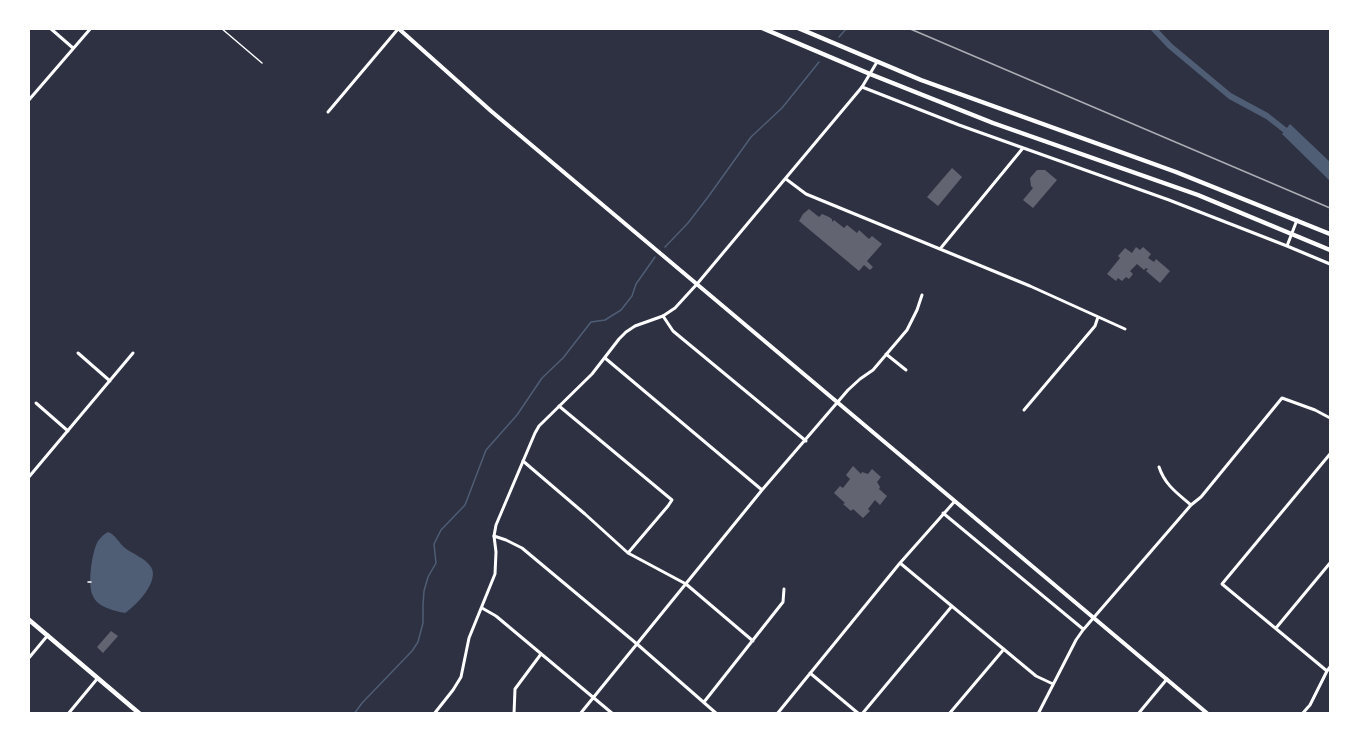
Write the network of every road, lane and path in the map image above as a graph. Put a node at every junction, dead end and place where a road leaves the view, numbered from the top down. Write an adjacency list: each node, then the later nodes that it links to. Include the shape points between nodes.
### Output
1 (50, 28): 7 (street)
2 (91, 28): 7 (street)
3 (220, 28): 8 (lane)
4 (762, 28): 10 (main road)
5 (798, 28): 9 (main road)
6 (398, 29): 13 (street); 23 (main road)
7 (74, 48): 12 (street)
8 (262, 63)
9 (877, 63): 10 (street); 16 (main road)
10 (870, 75): 11 (street); 17 (main road)
11 (862, 87): 14 (street); 15 (street)
12 (28, 101)
13 (328, 112)
14 (1023, 148): 19 (street); 20 (street)
15 (786, 179): 20 (street, via 806,194); 23 (street)
16 (1297, 220): 17 (street); 18 (main road)
17 (1292, 233): 19 (street); 21 (main road)
18 (1330, 234)
19 (1287, 246): 22 (street)
20 (940, 249): 26 (street)
21 (1330, 249)
22 (1330, 264)
23 (697, 284): 25 (street); 34 (main road)
24 (922, 295): 30 (street, via 907,330)
25 (663, 316): 31 (street, via 635,326); 40 (street, via 673,331)
26 (1098, 317): 27 (street); 37 (street, via 1095,326)
27 (1125, 329)
28 (133, 353): 33 (street)
29 (78, 354): 33 (street)
30 (886, 354): 32 (street); 34 (street)
31 (605, 358): 36 (street); 45 (street)
32 (906, 370)
33 (110, 381): 39 (street)
34 (838, 402): 40 (street); 46 (main road)
35 (36, 404): 39 (street)
36 (560, 406): 42 (street, via 539,426); 50 (street, via 672,500)
37 (1024, 410)
38 (1330, 418): 47 (street, via 1282,398)
39 (68, 431): 44 (street)
40 (806, 441): 45 (street)
41 (1330, 454): 59 (street, via 1222,584)
42 (523, 461): 49 (street); 50 (street)
43 (1159, 466): 47 (street, via 1170,488)
44 (28, 478)
45 (762, 490): 53 (street)
46 (955, 501): 48 (street); 57 (main road)
47 (1191, 505): 57 (street)
48 (944, 513): 51 (street); 60 (street)
49 (494, 536): 56 (street, via 495,574); 63 (street, via 522,548)
50 (628, 553): 53 (street)
51 (900, 563): 55 (street); 69 (street)
52 (1330, 563): 59 (street)
53 (686, 584): 62 (street); 63 (street)
54 (784, 589): 62 (street, via 783,602)
55 (952, 606): 64 (street); 83 (street)
56 (482, 608): 65 (street); 77 (street, via 469,639 458,684)
57 (1094, 617): 60 (street); 71 (main road)
58 (28, 619): 61 (main road)
59 (1275, 629): 68 (street)
60 (1083, 630): 72 (street)
61 (48, 635): 66 (street); 70 (main road)
62 (753, 641): 74 (street)
63 (637, 644): 73 (street); 74 (street)
64 (1004, 648): 72 (street, via 1036,676); 84 (street)
65 (541, 654): 73 (street); 78 (street, via 515,689)
66 (28, 659)
67 (1330, 667): 68 (street)
68 (1327, 671): 88 (street)
69 (810, 673): 82 (street); 83 (street)
70 (98, 677): 75 (street); 76 (main road)
71 (1167, 679): 86 (street); 87 (main road)
72 (1053, 684): 85 (street)
73 (593, 697): 79 (street); 80 (street)
74 (704, 702): 81 (street)
75 (68, 714)
76 (140, 714)
77 (434, 714)
78 (514, 714)
79 (580, 714)
80 (613, 714)
81 (717, 714)
82 (777, 714)
83 (861, 714)
84 (949, 714)
85 (1038, 714)
86 (1138, 714)
87 (1208, 714)
88 (1302, 714)

